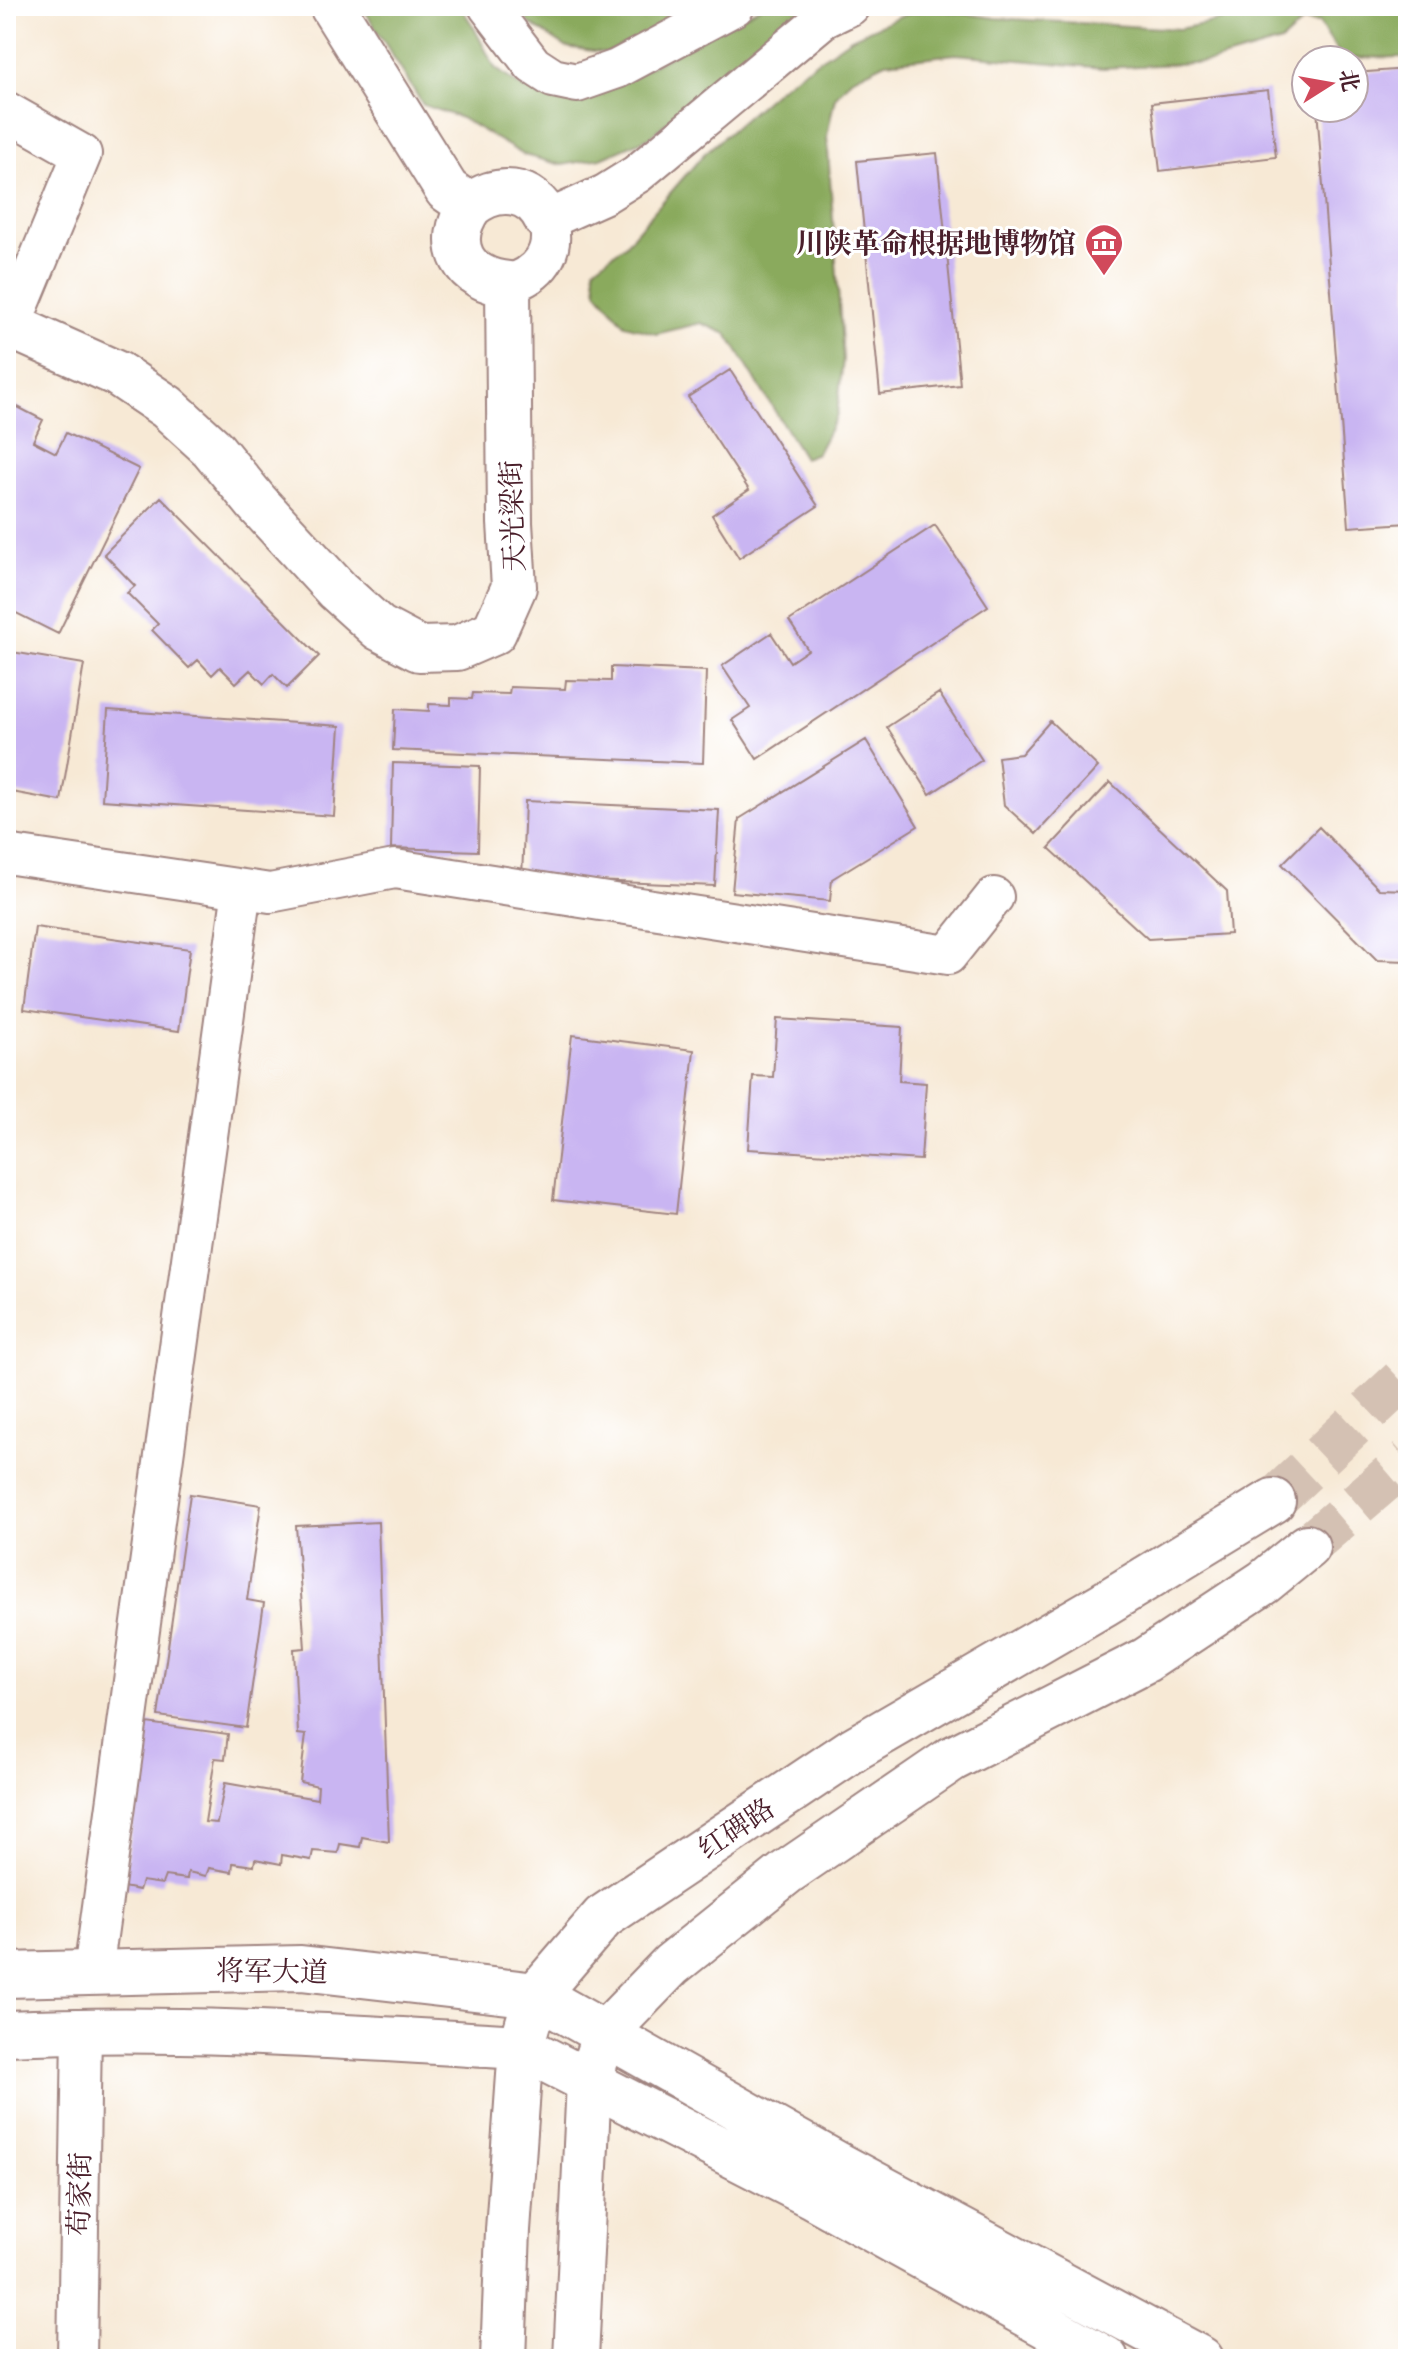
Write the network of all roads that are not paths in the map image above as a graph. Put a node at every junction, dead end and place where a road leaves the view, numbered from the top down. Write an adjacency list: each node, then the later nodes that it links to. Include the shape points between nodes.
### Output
1 (332, 6): 6 (main road, via 447,190)
2 (488, 6): 3 (street, via 533,65 553,78 577,83 617,69)
3 (735, 6)
4 (850, 6): 7 (street, via 823,19 637,174)
5 (6, 111): 9 (street, via 82,154)
6 (470, 206): 7 (main road, via 481,197 509,191 535,203); 8 (main road, via 461,218 459,250 477,276)
7 (547, 220): 8 (street, via 546,258 537,271)
8 (508, 284): 9 (main road, 天光梁街, via 514,587 494,632 457,648 419,649 379,628 337,590 212,448 167,407 118,374)
9 (8, 325)
10 (6, 854): 11 (street)
11 (242, 889): 12 (street, via 270,893 395,869 948,955); 15 (street)
12 (994, 897)
13 (1273, 1501): 17 (main road, 红碑路, via 854,1749 643,1890 603,1917)
14 (1307, 1547): 20 (main road, via 1146,1660 952,1759 787,1872 671,1965)
15 (93, 1972): 16 (main road, 将军大道); 17 (main road, 将军大道, via 301,1968)
16 (6, 1975)
17 (536, 1995): 20 (main road); 21 (main road, 红碑路)
18 (82, 2030): 19 (main road); 21 (main road, via 309,2034); 23 (street, 苟家街)
19 (6, 2033)
20 (605, 2033): 22 (main road); 27 (main road)
21 (521, 2047): 22 (main road); 24 (main road, 红碑路)
22 (589, 2081): 25 (main road); 26 (main road, via 814,2197)
23 (77, 2359)
24 (503, 2359)
25 (576, 2359)
26 (1106, 2359)
27 (1201, 2359)

